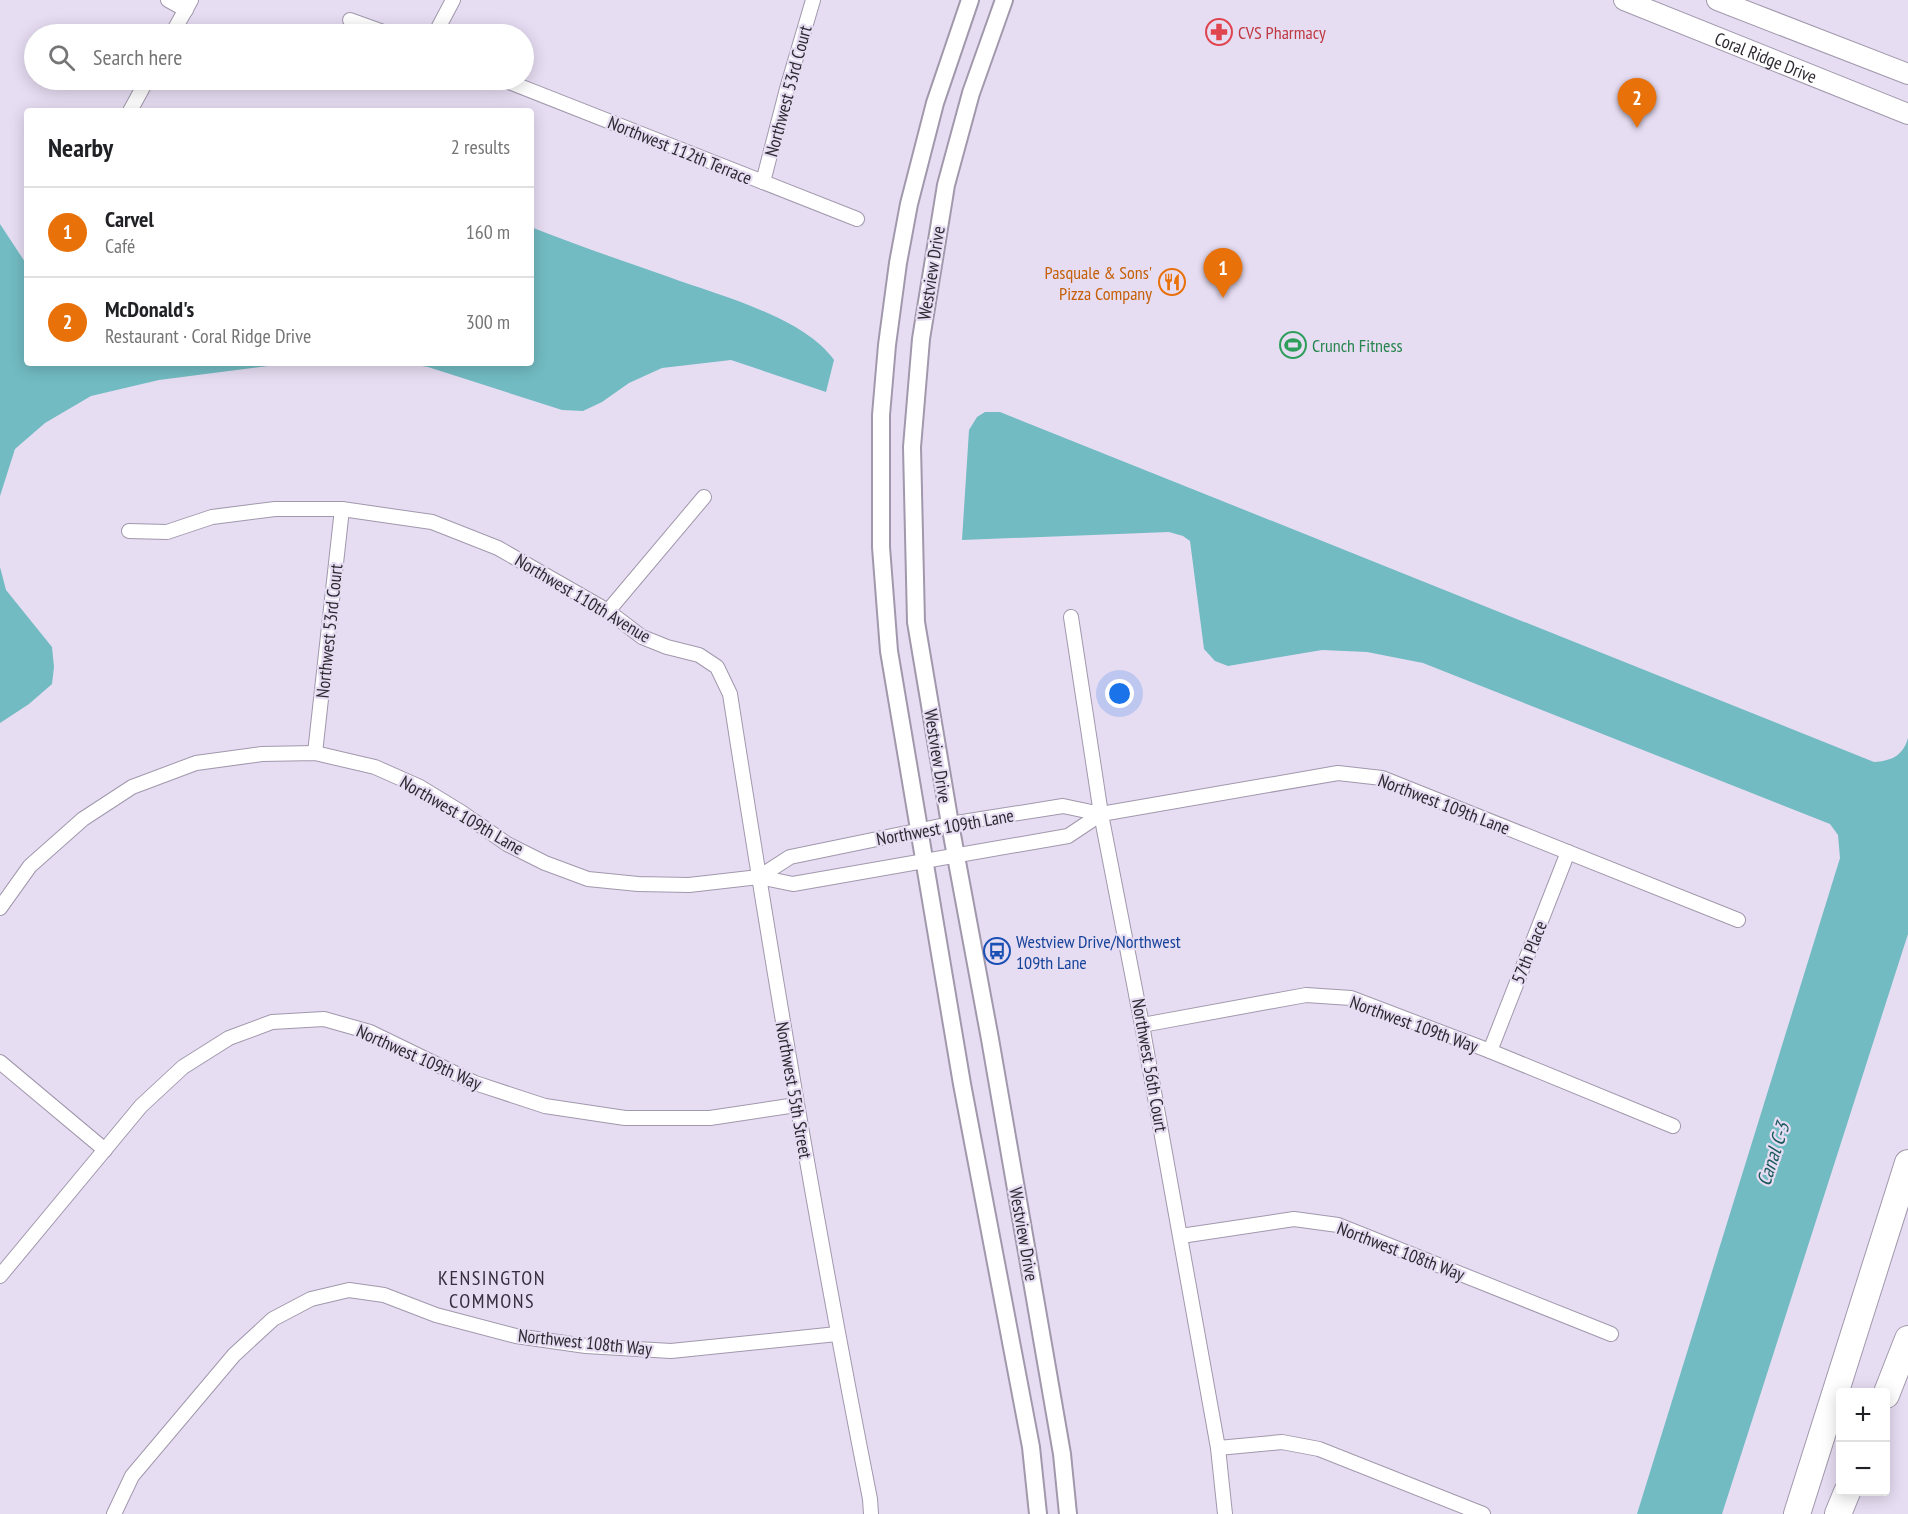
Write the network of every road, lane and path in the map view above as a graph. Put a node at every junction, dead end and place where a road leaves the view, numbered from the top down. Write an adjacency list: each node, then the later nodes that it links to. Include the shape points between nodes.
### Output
1 (168, 0): 8 (street)
2 (453, 0): 12 (street)
3 (813, 0): 18 (street, Northwest 53rd Court)
4 (970, 0): 29 (street, Westview Drive, via 935,103 909,204 886,345 881,415 881,547 889,651)
5 (1004, 0): 28 (street, Westview Drive, via 970,93 946,185 914,406 916,622)
6 (1624, 0): 17 (main road, Coral Ridge Drive)
7 (1717, 0): 13 (main road, Coral Ridge Drive)
8 (188, 5): 10 (street)
9 (350, 20): 11 (street)
10 (178, 24)
11 (361, 24)
12 (440, 24)
13 (1908, 74)
14 (142, 90): 16 (street)
15 (529, 90): 18 (street, Northwest 112th Terrace)
16 (132, 108)
17 (1908, 114)
18 (763, 183): 19 (street, Northwest 112th Terrace)
19 (857, 219)
20 (704, 497): 23 (street)
21 (342, 509): 22 (street, Northwest 110th Avenue, via 275,509 212,517 167,532); 23 (street, Northwest 110th Avenue, via 432,522 498,548); 26 (street, Northwest 53rd Court)
22 (129, 531)
23 (608, 611): 25 (street, Northwest 110th Avenue, via 642,638 699,655)
24 (1071, 617): 27 (street, Northwest 56th Court)
25 (717, 667): 33 (street, Northwest 55th Street, via 730,694)
26 (315, 753): 33 (street, Northwest 109th Lane, via 375,767 420,787 507,844 588,879 689,885); 34 (street, Northwest 109th Lane, via 262,754 196,763 132,787 82,819 30,866)
27 (1101, 814): 28 (street, Northwest 109th Lane, via 1063,806); 30 (street, Northwest 109th Lane, via 1338,773 1382,778); 31 (street, Northwest 109th Lane, via 1068,836); 36 (street, Northwest 56th Court)
28 (950, 824): 29 (street, Northwest 109th Lane); 31 (street, Westview Drive)
29 (919, 830): 32 (street, Westview Drive); 33 (street, Northwest 109th Lane, via 790,857)
30 (1569, 852): 35 (street, Northwest 109th Lane); 37 (street, 57th Place)
31 (956, 855): 32 (street, Northwest 109th Lane); 54 (street, Westview Drive, via 1058,1431)
32 (923, 861): 33 (street, Northwest 109th Lane, via 793,884); 53 (street, Westview Drive, via 1031,1447)
33 (759, 878): 39 (street, Northwest 55th Street)
34 (0, 908)
35 (1738, 920)
36 (1142, 1025): 37 (street, Northwest 109th Way, via 1306,995 1329,996 1351,998); 43 (street, Northwest 56th Court)
37 (1490, 1051): 40 (street, Northwest 109th Way)
38 (0, 1062): 41 (street)
39 (796, 1105): 41 (street, Northwest 109th Way, via 710,1118 625,1118 544,1106 475,1083 370,1032 324,1019 272,1022 229,1038 183,1067 141,1106); 45 (street, Northwest 55th Street)
40 (1673, 1126)
41 (105, 1150): 44 (street, Northwest 109th Way)
42 (1908, 1163): 57 (highway)
43 (1181, 1236): 46 (street, Northwest 108th Way, via 1294,1219 1338,1225); 49 (street, Northwest 56th Court)
44 (0, 1276)
45 (837, 1334): 51 (street, Northwest 108th Way, via 671,1351 586,1346 516,1336 436,1315 384,1294 349,1290 311,1299 273,1319 234,1355 132,1476); 52 (street, Northwest 55th Street)
46 (1611, 1334)
47 (1908, 1339): 48 (highway)
48 (1889, 1388)
49 (1218, 1448): 55 (street, Northwest 56th Court); 56 (street, via 1282,1442 1319,1449)
50 (1845, 1496): 58 (highway)
51 (114, 1514)
52 (871, 1514)
53 (1038, 1514)
54 (1068, 1514)
55 (1225, 1514)
56 (1483, 1514)
57 (1797, 1514)
58 (1838, 1514)

